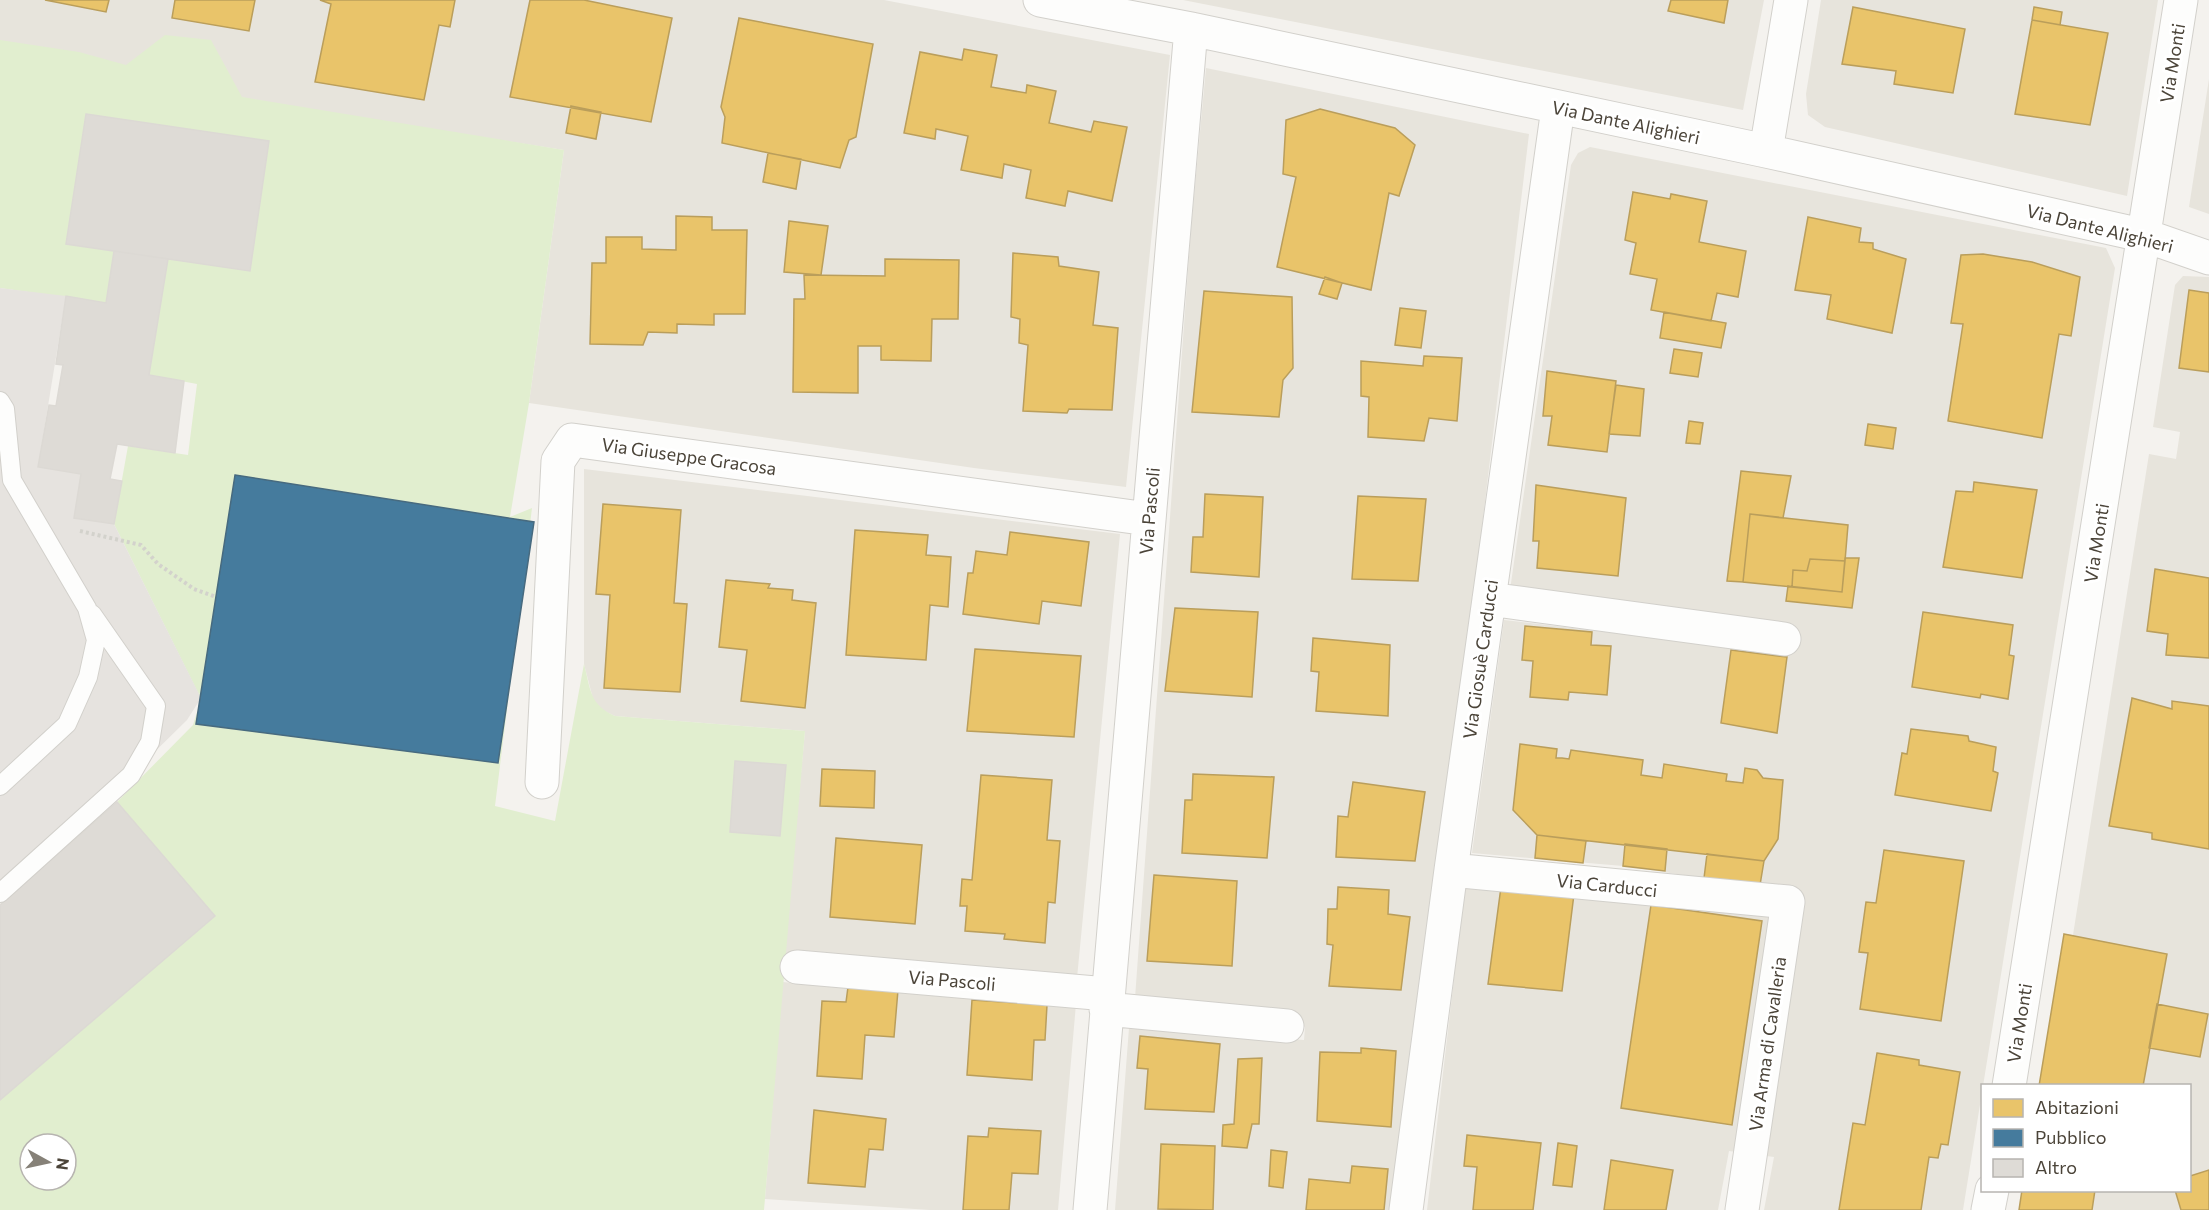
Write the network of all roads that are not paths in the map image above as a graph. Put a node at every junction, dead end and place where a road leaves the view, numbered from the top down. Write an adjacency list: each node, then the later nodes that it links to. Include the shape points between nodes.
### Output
1 (1040, 0): 4 (street, Via Dante Alighieri)
2 (1791, 0): 6 (street)
3 (2181, 0): 7 (street, Via Monti)
4 (1191, 29): 5 (street, Via Dante Alighieri); 10 (street, Via Pascoli)
5 (1558, 108): 6 (street, Via Dante Alighieri); 11 (street, Via Giosuè Carducci)
6 (1766, 151): 7 (street, Via Dante Alighieri)
7 (2145, 236): 8 (street, Via Dante Alighieri); 22 (street, Via Monti)
8 (2209, 258)
9 (0, 401): 12 (lane, via 5,409 12,480)
10 (1148, 519): 14 (street, Via Giuseppe Gracosa, via 572,440 558,461); 20 (street, Via Pascoli)
11 (1489, 599): 13 (street); 16 (street, Via Giosuè Carducci)
12 (87, 608): 15 (lane, via 96,640 88,677 67,724); 17 (lane, via 156,706 150,742 131,775)
13 (1784, 639)
14 (542, 782)
15 (0, 786)
16 (1451, 870): 18 (street, Via Carducci); 25 (street, Via Giosuè Carducci)
17 (0, 893)
18 (1764, 900): 26 (street, Via Arma di Cavalleria, via 1788,902)
19 (797, 967): 20 (street, Via Pascoli)
20 (1106, 1002): 21 (street, Via Pascoli); 24 (street, Via Pascoli)
21 (1287, 1026)
22 (2008, 1084)
23 (1992, 1192): 27 (street)
24 (1090, 1210)
25 (1406, 1210)
26 (1742, 1210)
27 (1989, 1210)

